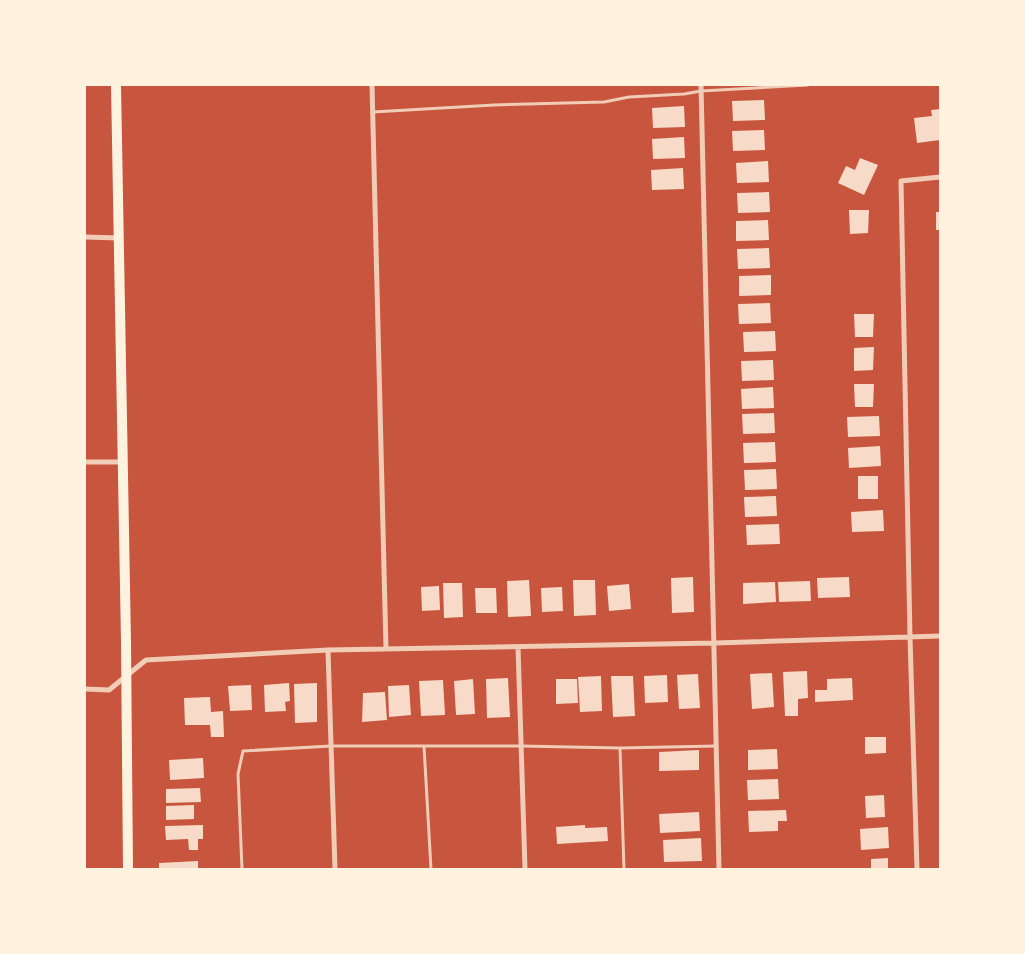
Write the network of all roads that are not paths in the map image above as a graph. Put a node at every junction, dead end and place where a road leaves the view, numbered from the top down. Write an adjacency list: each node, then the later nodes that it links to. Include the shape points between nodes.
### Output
1 (116, 85): 8 (main road)
2 (372, 85): 5 (street)
3 (808, 85): 4 (lane)
4 (701, 88): 5 (lane, via 684,94 604,102); 13 (street)
5 (373, 112): 15 (street)
6 (940, 177): 12 (street, via 901,181)
7 (85, 237): 8 (street)
8 (119, 238): 10 (main road)
9 (85, 462): 10 (street)
10 (123, 462): 17 (main road)
11 (940, 636): 12 (street)
12 (910, 637): 13 (street); 31 (street)
13 (715, 643): 14 (street); 22 (street)
14 (518, 647): 15 (street); 21 (street)
15 (386, 649): 16 (street)
16 (328, 650): 17 (street, via 146,660); 19 (street)
17 (125, 676): 18 (street, via 108,690); 24 (main road)
18 (85, 689)
19 (331, 746): 20 (lane); 25 (lane, via 243,751 238,774); 26 (street)
20 (424, 746): 21 (lane); 27 (lane)
21 (521, 746): 23 (lane); 28 (street)
22 (716, 746): 23 (lane); 30 (street)
23 (620, 748): 29 (lane)
24 (128, 869)
25 (242, 869)
26 (335, 869)
27 (431, 869)
28 (525, 869)
29 (624, 869)
30 (719, 869)
31 (917, 869)

